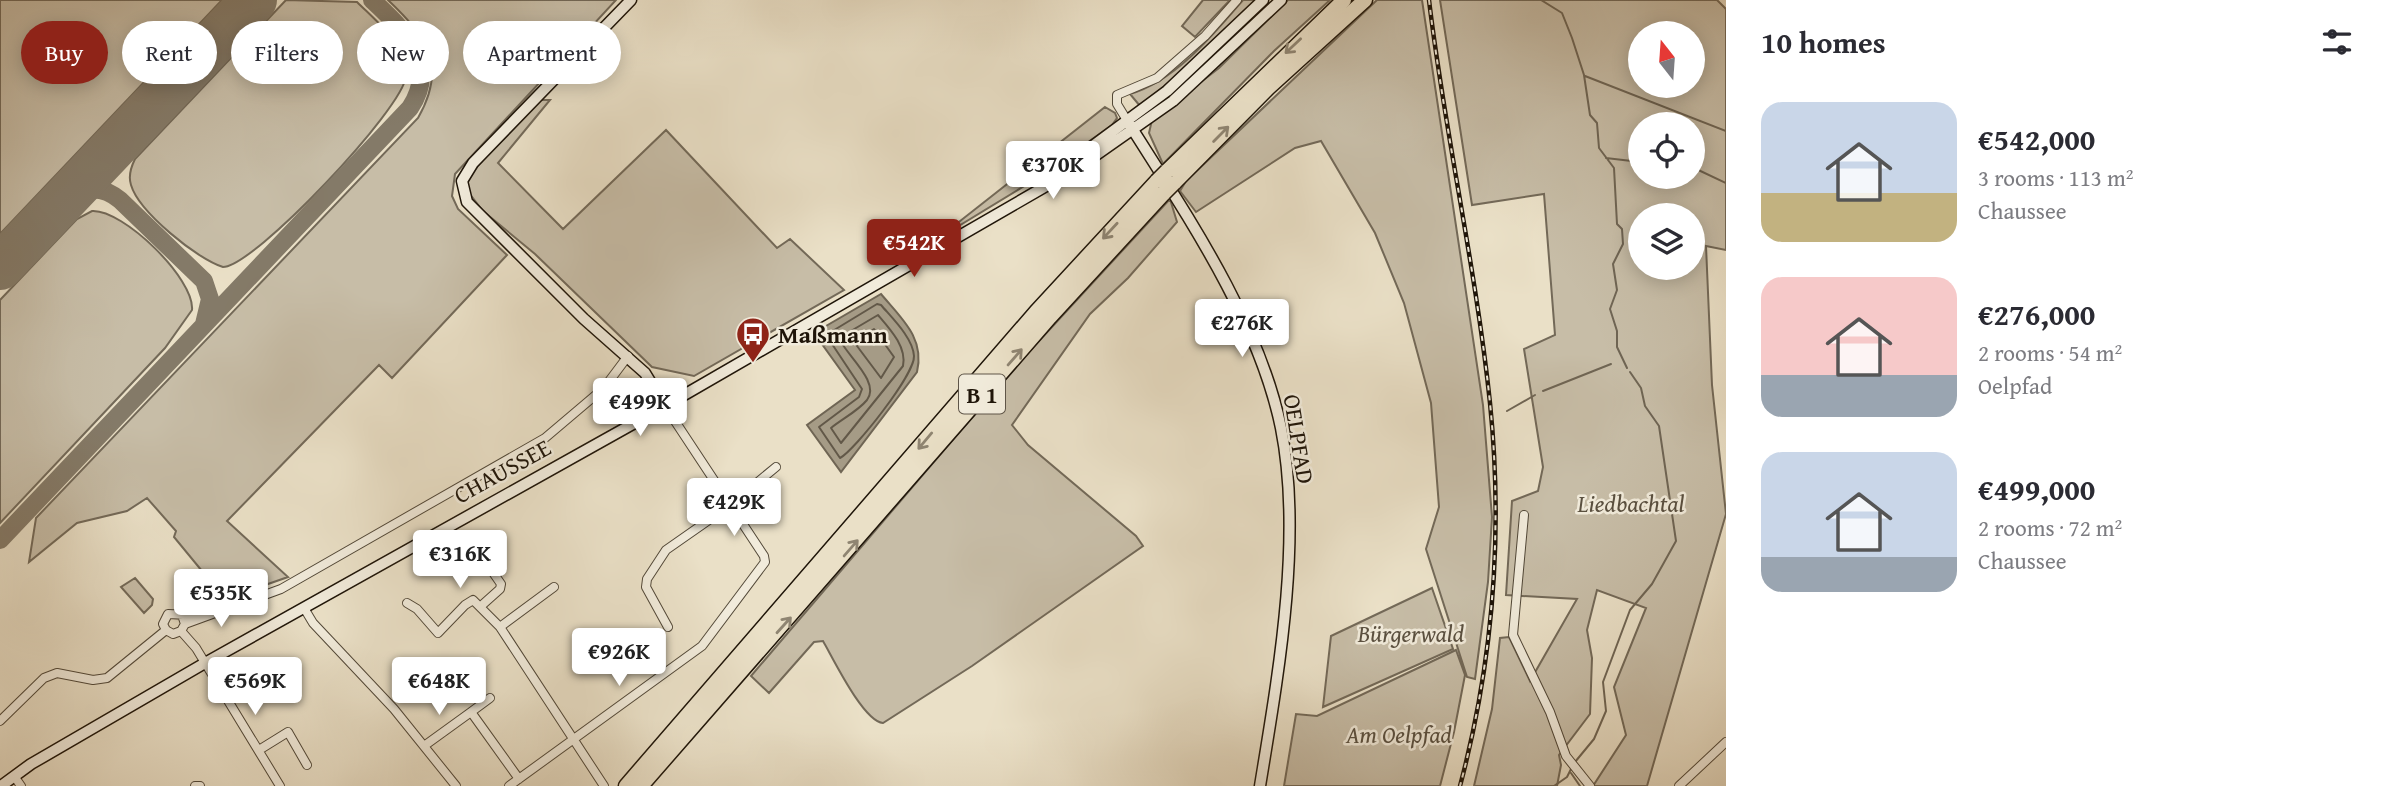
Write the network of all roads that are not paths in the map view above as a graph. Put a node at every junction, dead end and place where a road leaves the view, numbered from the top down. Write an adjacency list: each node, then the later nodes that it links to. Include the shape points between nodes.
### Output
1 (631, 0): 9 (main road, via 468,169 461,189 483,220 584,320)
2 (1237, 0): 7 (street, via 1157,78 1117,95 1117,104)
3 (1263, 0): 7 (main road)
4 (1281, 0): 7 (main road, via 1227,53)
5 (1344, 0): 8 (highway, B 1, one-way to 8)
6 (1365, 0): 8 (highway, B 1, one-way to 6)
7 (1131, 126): 10 (main road, CHAUSSEE, via 1046,187); 44 (main road, OELPFAD, via 1234,302 1271,392 1280,427 1287,490 1285,605)
8 (1165, 182): 42 (highway, B 1, one-way to 42, via 1036,312); 43 (highway, B 1, one-way to 8)
9 (628, 356): 10 (main road, via 645,373); 19 (street, via 604,388 544,438 296,581 246,604)
10 (665, 406): 12 (street); 18 (main road, CHAUSSEE)
11 (776, 467): 12 (street)
12 (729, 506): 21 (street, via 666,550 647,579 646,587); 27 (street, via 764,556 762,569 704,644)
13 (1524, 515): 45 (street, via 1513,635 1569,762)
14 (474, 545): 17 (street, via 501,584)
15 (554, 587): 20 (street)
16 (407, 603): 17 (street, via 438,633 467,603 475,600)
17 (481, 606): 20 (street)
18 (304, 608): 23 (main road, CHAUSSEE); 29 (street)
19 (183, 624): 22 (street, via 173,634); 22 (street, via 173,612 165,616); 23 (street)
20 (500, 627): 27 (street)
21 (668, 627)
22 (166, 630): 26 (street, via 107,678 57,673 44,678)
23 (205, 663): 30 (street); 32 (main road, CHAUSSEE)
24 (490, 698): 25 (street)
25 (471, 712): 29 (street); 33 (street)
26 (0, 721)
27 (572, 742): 33 (street); 34 (street)
28 (1726, 742): 46 (street)
29 (424, 746): 40 (street)
30 (259, 750): 31 (street, via 288,732); 39 (street)
31 (307, 765)
32 (14, 776): 35 (main road, CHAUSSEE); 36 (street)
33 (519, 779): 41 (street)
34 (601, 782)
35 (1, 786)
36 (21, 786)
37 (195, 786): 38 (street)
38 (200, 786)
39 (280, 786)
40 (456, 786)
41 (509, 786)
42 (626, 786)
43 (641, 786)
44 (1260, 786)
45 (1590, 786)
46 (1679, 786)

